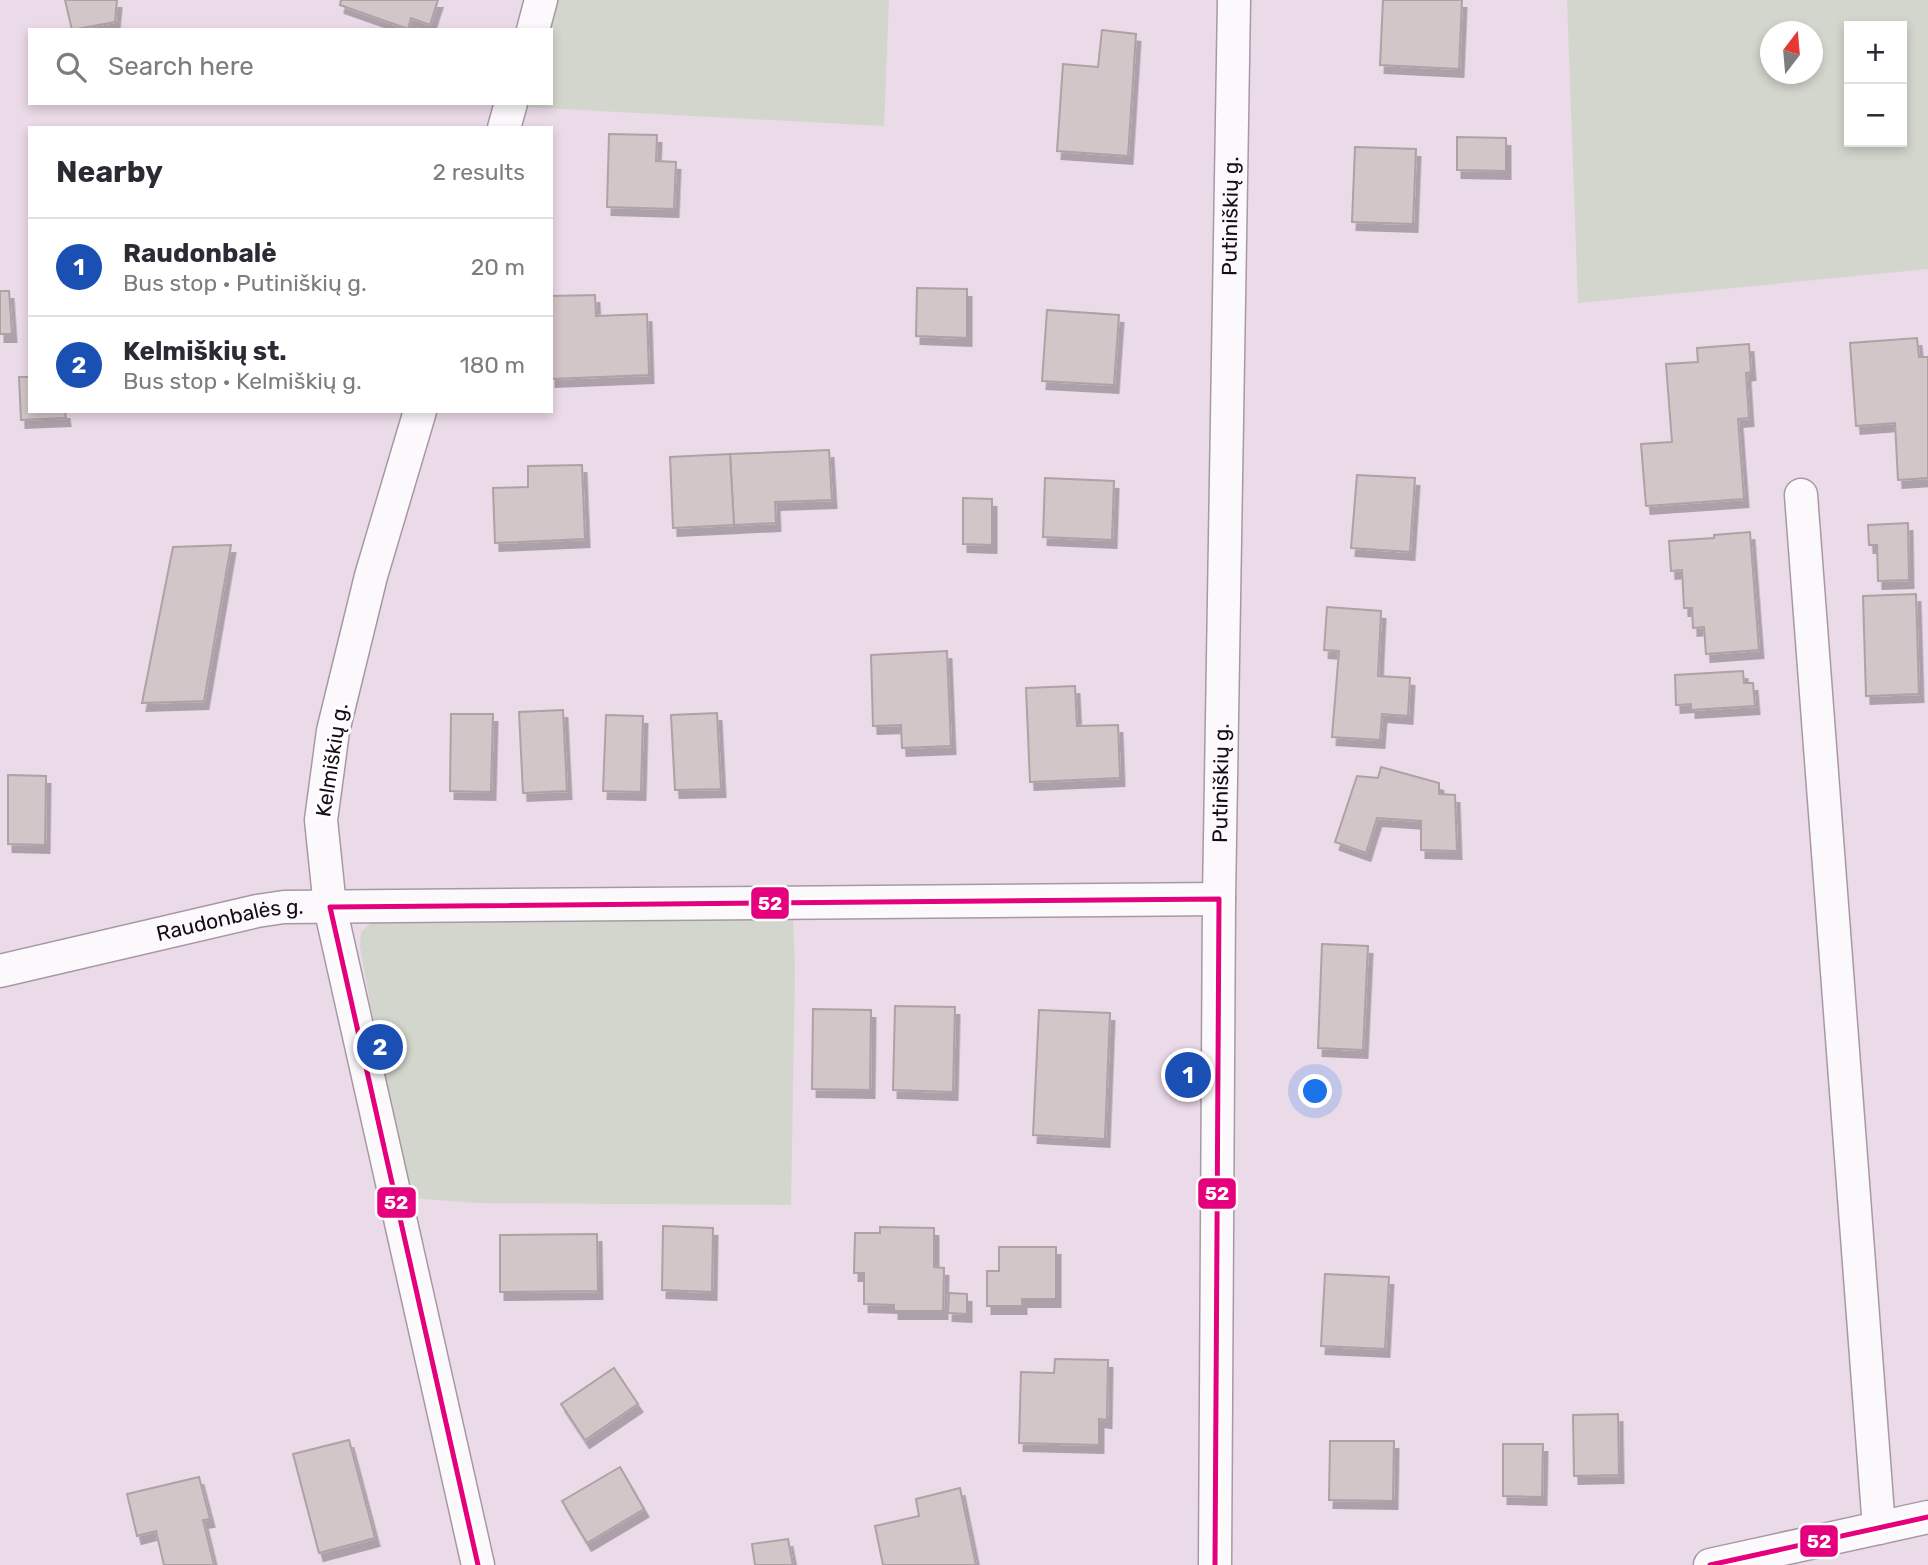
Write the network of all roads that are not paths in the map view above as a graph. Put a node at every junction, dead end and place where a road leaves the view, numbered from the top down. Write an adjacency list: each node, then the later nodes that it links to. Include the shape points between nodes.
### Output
1 (541, 0): 3 (street)
2 (1234, 0): 8 (street, Putiniškių g.)
3 (534, 28)
4 (510, 105): 5 (street)
5 (505, 126)
6 (419, 413): 9 (street, Kelmiškių g., via 371,576 333,731 321,820)
7 (1801, 495): 12 (street)
8 (1219, 899): 9 (street, Raudonbalės g.); 14 (street, Putiniškių g.)
9 (330, 907): 10 (street, Raudonbalės g., via 257,911); 13 (street, Kelmiškių g.)
10 (0, 971)
11 (1928, 1517): 12 (street)
12 (1879, 1528): 15 (street)
13 (478, 1565)
14 (1215, 1565)
15 (1710, 1565)

